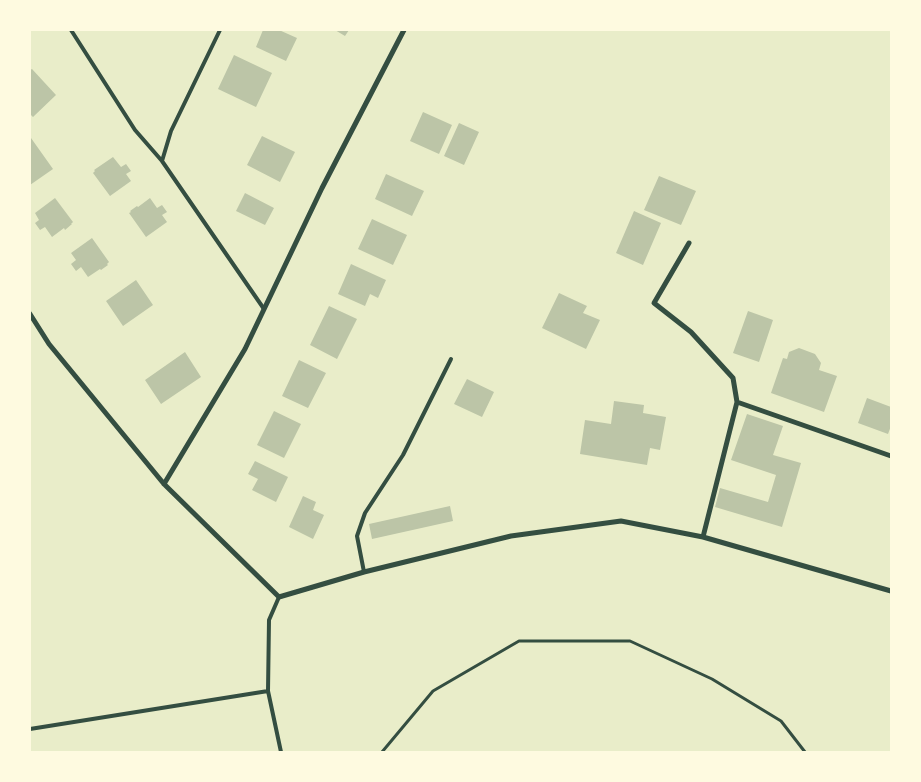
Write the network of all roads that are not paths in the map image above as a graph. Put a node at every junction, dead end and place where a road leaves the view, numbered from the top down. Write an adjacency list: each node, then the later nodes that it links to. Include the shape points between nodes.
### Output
1 (71, 30): 4 (lane, via 135,130)
2 (220, 30): 4 (lane, via 171,131)
3 (404, 30): 6 (street)
4 (162, 161): 6 (lane)
5 (689, 243): 9 (street, via 654,303 691,332 733,378)
6 (264, 309): 11 (street, via 245,349)
7 (30, 314): 11 (street, via 49,344)
8 (451, 359): 13 (lane, via 403,455 365,513 357,536)
9 (737, 402): 10 (street); 12 (street)
10 (891, 456)
11 (164, 484): 15 (street)
12 (703, 537): 13 (street, via 621,521 511,536); 14 (street)
13 (364, 572): 15 (street)
14 (891, 591)
15 (279, 597): 16 (lane, via 269,620)
16 (268, 691): 17 (lane); 18 (lane)
17 (30, 729)
18 (282, 752)

